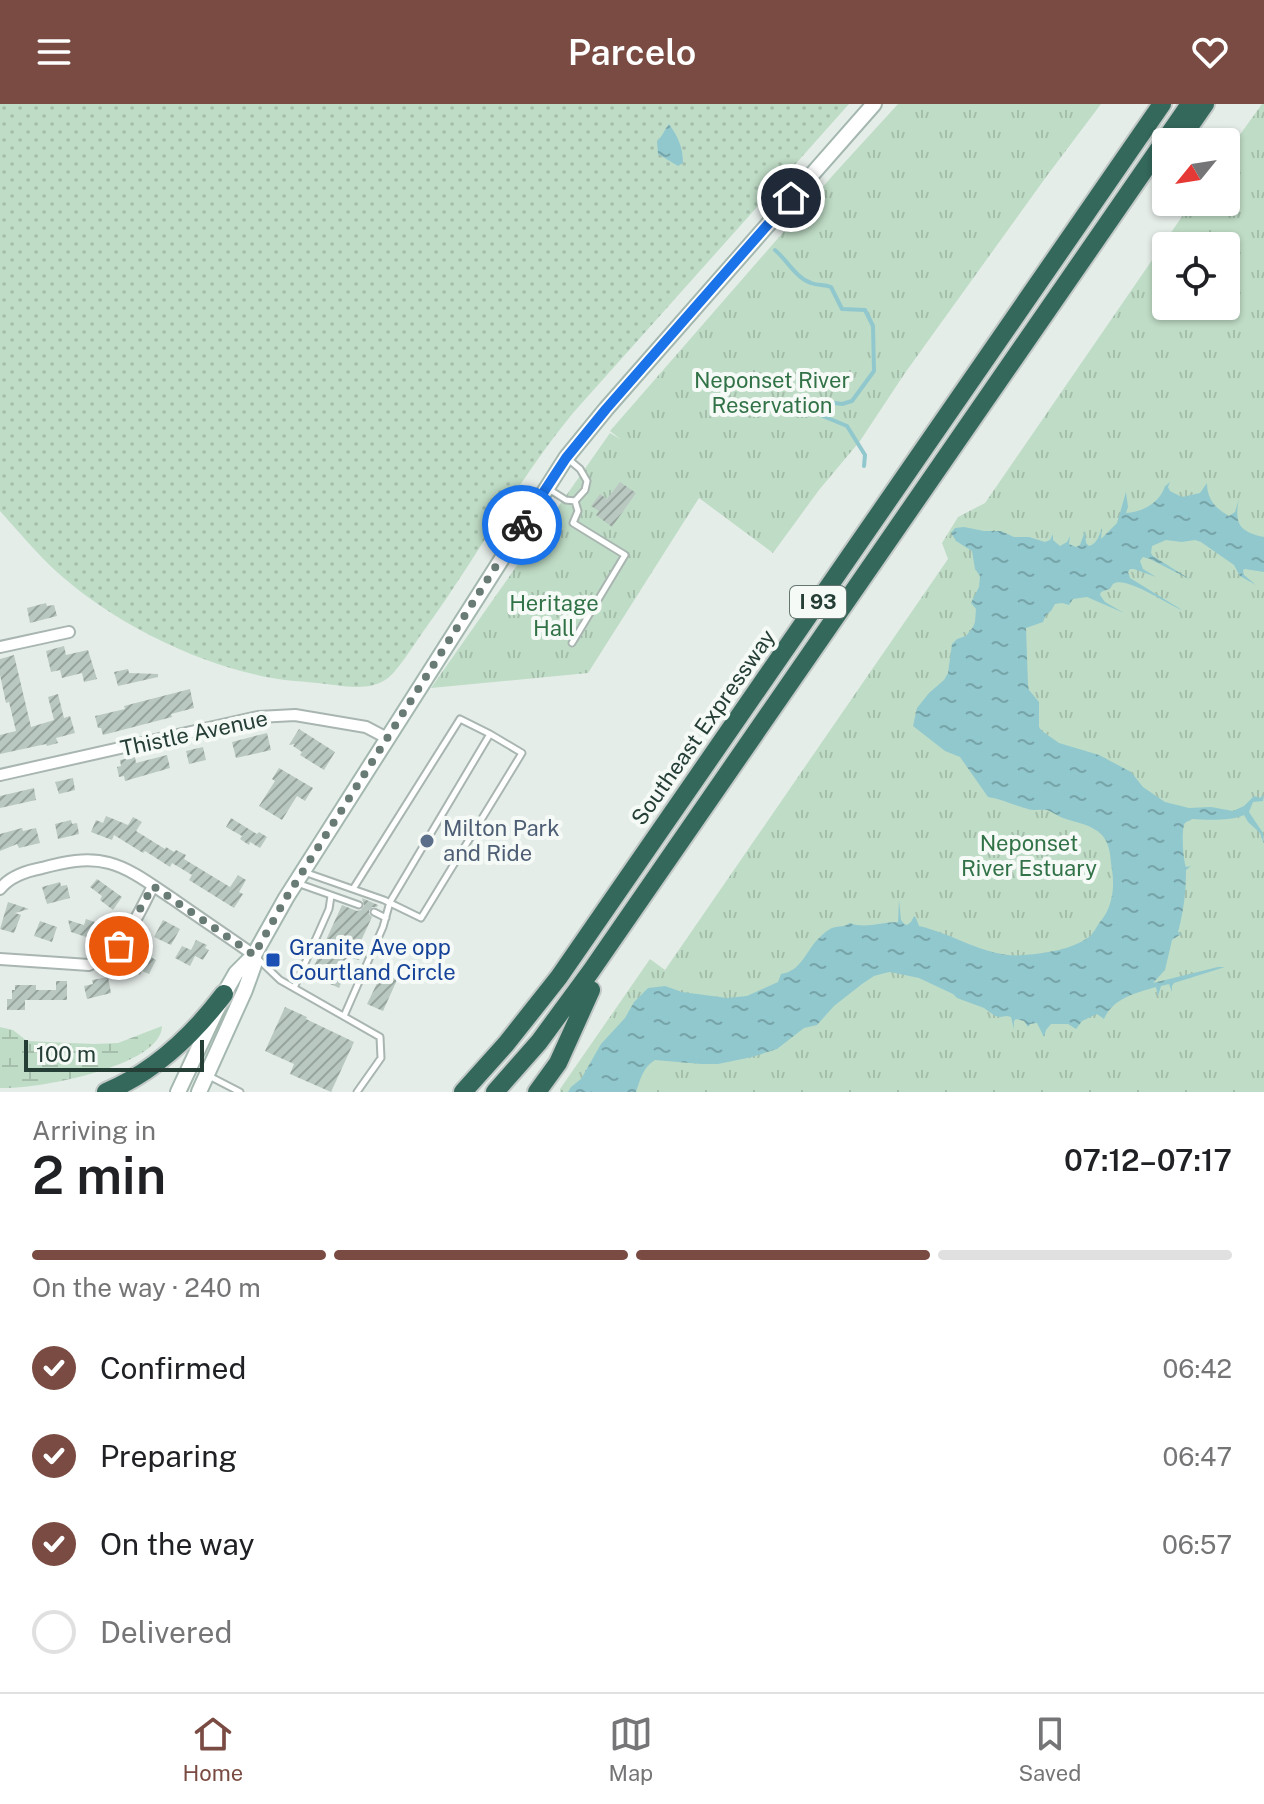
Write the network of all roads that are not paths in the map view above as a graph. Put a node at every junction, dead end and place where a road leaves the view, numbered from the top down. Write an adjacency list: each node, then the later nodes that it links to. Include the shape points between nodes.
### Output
1 (874, 104): 8 (main road)
2 (1162, 104): 38 (highway, Southeast Expressway / I 93, via 559,977)
3 (1174, 104): 39 (highway, I 93, via 567,983)
4 (1190, 104): 40 (highway, I 93, via 591,971)
5 (1205, 104): 6 (highway)
6 (1189, 128)
7 (1152, 181): 29 (highway, I 93)
8 (566, 458): 9 (main road); 10 (lane, via 587,481)
9 (546, 487): 10 (lane); 15 (main road)
10 (575, 501): 12 (lane, via 573,523 625,555)
11 (69, 632): 13 (street)
12 (572, 643)
13 (0, 647)
14 (490, 734): 20 (lane, via 460,719); 22 (lane); 22 (lane, via 522,753 421,918)
15 (387, 738): 16 (street, Thistle Avenue, via 366,727 276,715); 17 (main road)
16 (0, 775)
17 (300, 877): 20 (lane); 21 (lane); 26 (main road)
18 (153, 886): 19 (street, via 121,867 93,860 26,872); 26 (street); 27 (street, via 119,946 102,959 89,965)
19 (0, 889)
20 (353, 889): 22 (lane)
21 (331, 896): 23 (lane); 28 (lane)
22 (390, 902): 25 (lane)
23 (359, 905)
24 (374, 912): 25 (lane)
25 (386, 918): 31 (lane)
26 (254, 955): 28 (lane); 30 (main road); 32 (main road, via 245,990)
27 (0, 959)
28 (294, 988): 31 (lane)
29 (591, 990): 41 (highway, I 93); 42 (highway, via 558,1063)
30 (224, 994): 33 (highway, via 172,1050); 34 (main road)
31 (344, 1016): 37 (lane, via 380,1037 381,1058)
32 (207, 1075): 35 (main road); 36 (lane)
33 (106, 1092)
34 (178, 1092)
35 (199, 1092)
36 (240, 1092)
37 (357, 1092)
38 (463, 1092)
39 (477, 1092)
40 (495, 1092)
41 (509, 1092)
42 (537, 1092)

